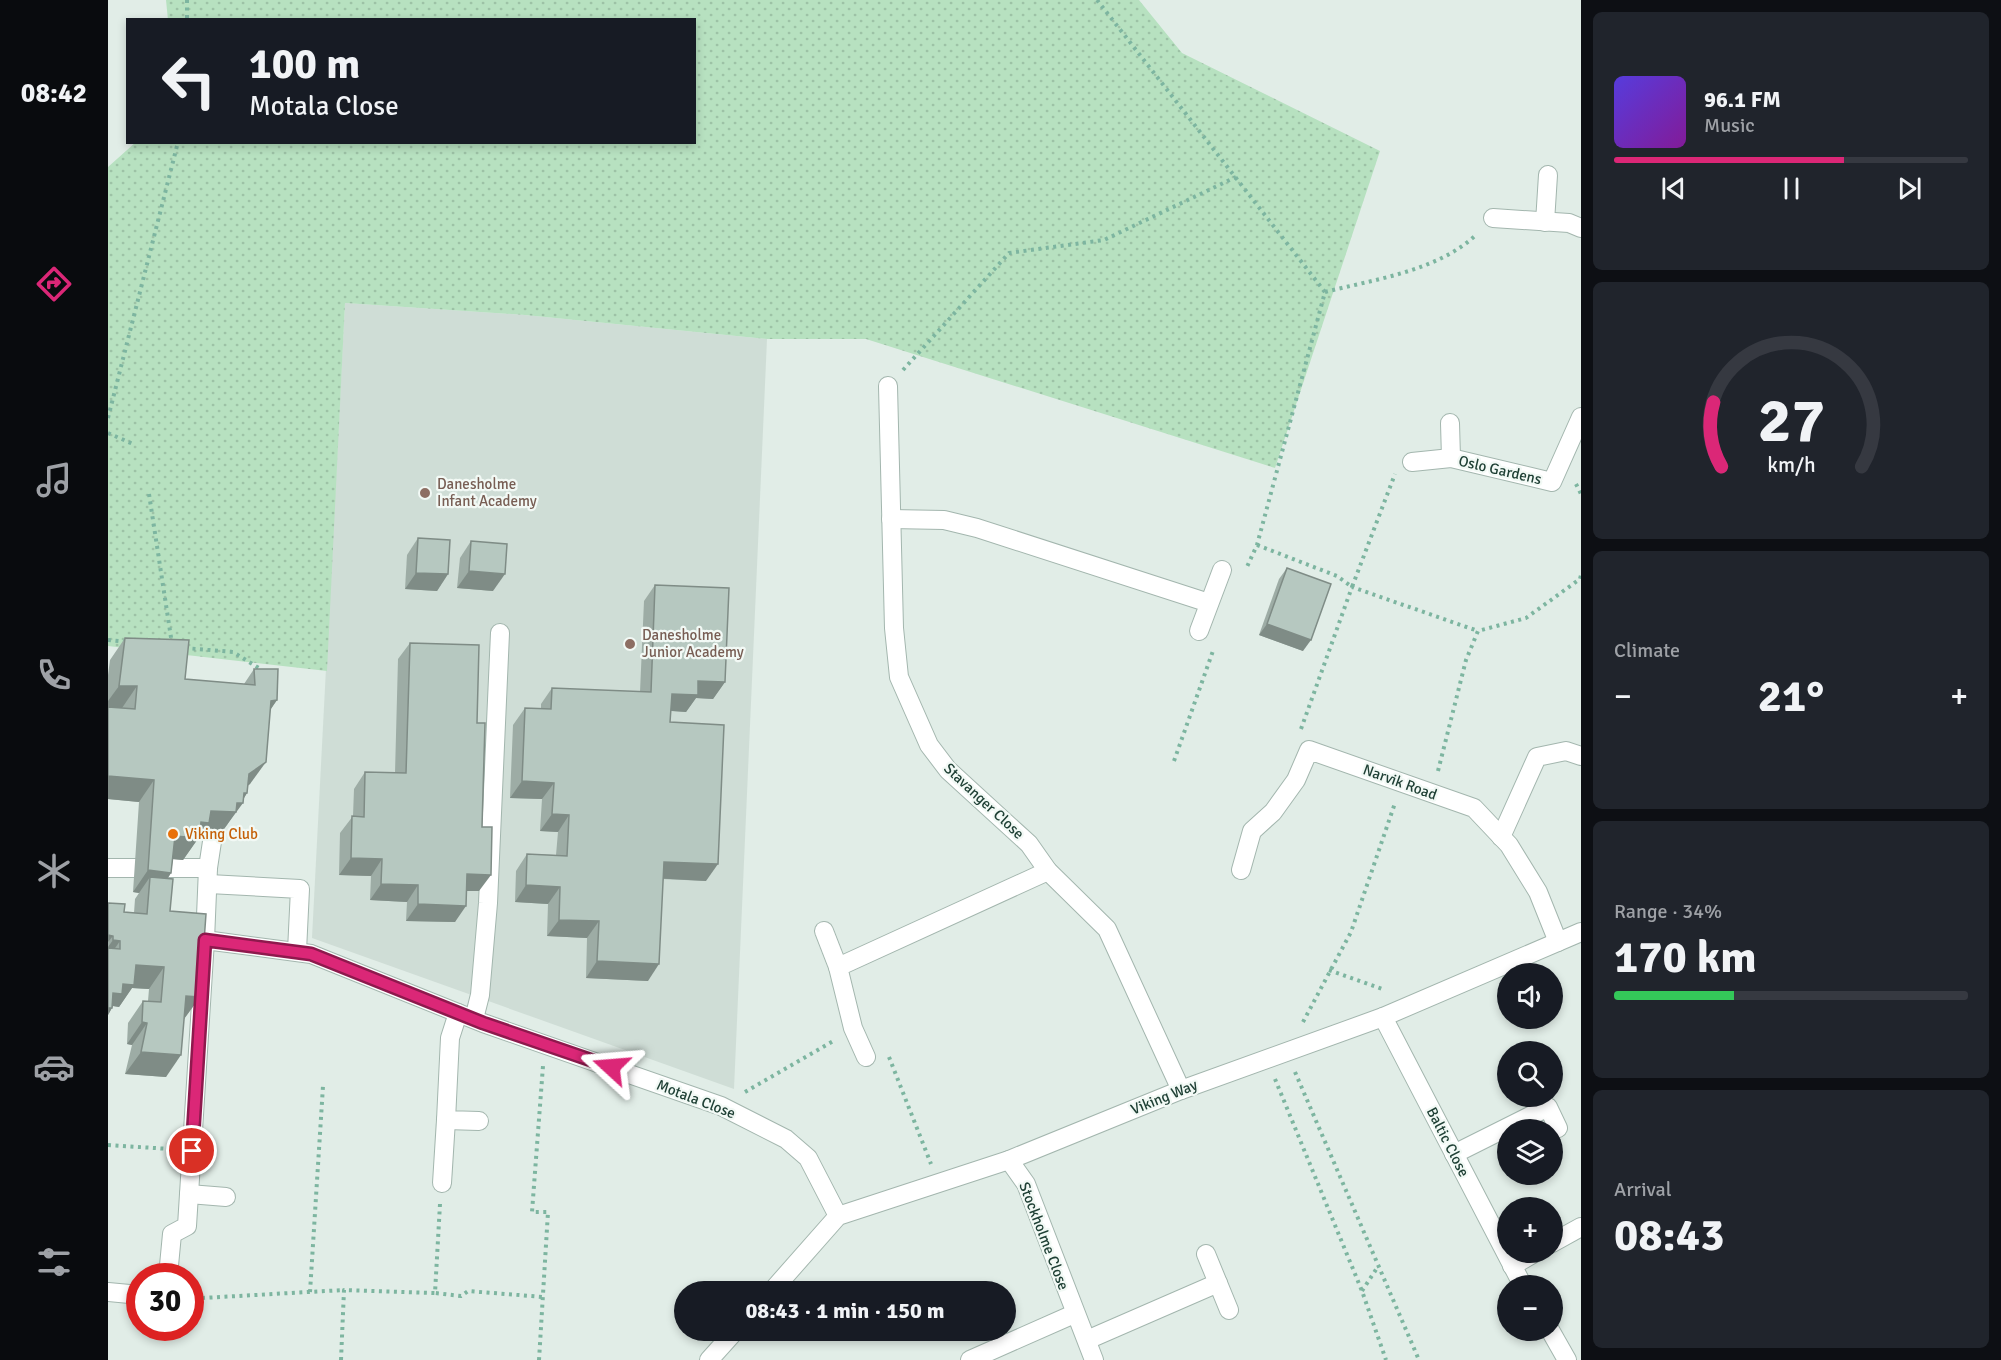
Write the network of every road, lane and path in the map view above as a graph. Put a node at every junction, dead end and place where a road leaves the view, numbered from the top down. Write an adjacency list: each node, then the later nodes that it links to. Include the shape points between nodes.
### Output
1 (187, 0): 3 (path)
2 (1097, 0): 6 (path)
3 (187, 18)
4 (177, 144): 13 (path)
5 (1548, 176): 8 (street)
6 (1236, 177): 10 (path); 11 (path, via 1104,240 1009,253)
7 (1493, 218): 8 (street); 10 (path, via 1464,246 1418,268)
8 (1545, 222): 9 (street)
9 (1581, 228)
10 (1325, 292): 21 (path)
11 (888, 386): 20 (street, Stavanger Close)
12 (1581, 417): 17 (street, Oslo Gardens, via 1552,482)
13 (108, 418)
14 (1450, 423): 17 (street)
15 (108, 433): 16 (path)
16 (134, 444)
17 (1451, 458): 18 (street, Oslo Gardens)
18 (1412, 462): 25 (path, via 1403,452)
19 (150, 494): 34 (path)
20 (891, 519): 26 (street, via 944,519); 45 (street, Stavanger Close, via 899,677 929,745 948,770 1029,844)
21 (1257, 545): 23 (path); 25 (path, via 1338,576)
22 (1222, 570): 26 (street)
23 (1243, 575)
24 (1581, 575): 27 (path, via 1526,618)
25 (1352, 586): 27 (path); 36 (path, via 1296,742)
26 (1209, 603): 28 (street)
27 (1478, 630): 40 (path, via 1466,660)
28 (1199, 631)
29 (500, 633): 55 (street, via 480,995)
30 (1218, 639): 38 (path)
31 (108, 640): 32 (path)
32 (130, 643)
33 (162, 646): 34 (path)
34 (173, 647): 35 (path, via 233,652)
35 (268, 674)
36 (1309, 750): 39 (street, Narvik Road); 44 (street, via 1296,780 1273,812 1252,831)
37 (1581, 756): 42 (street, via 1566,751 1537,757)
38 (1174, 761)
39 (1402, 783): 40 (street, Narvik Road); 53 (path, via 1351,932)
40 (1432, 794): 42 (street, Narvik Road, via 1474,808)
41 (213, 836): 46 (street)
42 (1502, 837): 50 (street, Narvik Road, via 1538,892)
43 (108, 868): 46 (street)
44 (1241, 870)
45 (1048, 871): 52 (street); 63 (street, Stavanger Close, via 1107,929)
46 (209, 876): 49 (street); 51 (street, via 300,889)
47 (824, 931): 52 (street)
48 (1581, 932): 50 (street, Viking Way)
49 (205, 940): 51 (street, Motala Close); 71 (street)
50 (1558, 942): 54 (street, Viking Way)
51 (297, 951): 55 (street, Motala Close)
52 (838, 967): 57 (street)
53 (1329, 970): 54 (path); 59 (path)
54 (1418, 1002): 56 (street, Viking Way)
55 (466, 1016): 58 (street, Motala Close); 67 (street, via 450,1038)
56 (1383, 1017): 59 (street, Viking Way); 72 (street, Baltic Close)
57 (853, 1029): 60 (street); 64 (path)
58 (544, 1044): 64 (street, Motala Close); 95 (path, via 532,1212 548,1212)
59 (1290, 1051): 61 (street, Viking Way); 85 (path)
60 (866, 1058): 74 (path, via 890,1057)
61 (1267, 1059): 63 (street, Viking Way); 90 (path)
62 (323, 1086): 92 (path)
63 (1181, 1090): 73 (street, Viking Way)
64 (721, 1106): 78 (street, Motala Close, via 786,1139 808,1158)
65 (1524, 1119): 66 (street, via 1548,1107)
66 (1554, 1119)
67 (446, 1120): 68 (street); 75 (street)
68 (479, 1121)
69 (1497, 1132): 72 (street)
70 (108, 1145): 71 (path)
71 (192, 1151): 76 (street)
72 (1454, 1154): 84 (street, Baltic Close)
73 (1009, 1160): 74 (street, Viking Way); 98 (street, Stockholme Close, via 1026,1184)
74 (938, 1181): 78 (street, Viking Way)
75 (442, 1182): 93 (path)
76 (189, 1194): 77 (street); 82 (street, via 187,1226 172,1234)
77 (226, 1197)
78 (838, 1216): 87 (street, Viking Way)
79 (1581, 1227): 80 (street)
80 (1563, 1237)
81 (1206, 1254): 88 (street)
82 (169, 1263)
83 (1517, 1263): 84 (street)
84 (1512, 1266): 86 (street, Baltic Close)
85 (1377, 1267): 90 (path); 108 (path)
86 (1517, 1275)
87 (781, 1281)
88 (1218, 1283): 97 (street); 99 (street)
89 (344, 1290): 92 (path); 93 (path); 102 (path)
90 (1362, 1291): 107 (path)
91 (108, 1292): 94 (street)
92 (310, 1292): 96 (path)
93 (435, 1293): 95 (path, via 461,1296 468,1291)
94 (126, 1294)
95 (543, 1297): 103 (path)
96 (204, 1298)
97 (1229, 1310)
98 (1074, 1314): 99 (street, Stockholme Close); 105 (street)
99 (1087, 1340): 106 (street, Stockholme Close)
100 (726, 1341): 104 (street)
101 (1556, 1341): 109 (street)
102 (340, 1360)
103 (539, 1360)
104 (709, 1360)
105 (970, 1360)
106 (1094, 1360)
107 (1386, 1360)
108 (1419, 1360)
109 (1567, 1360)

